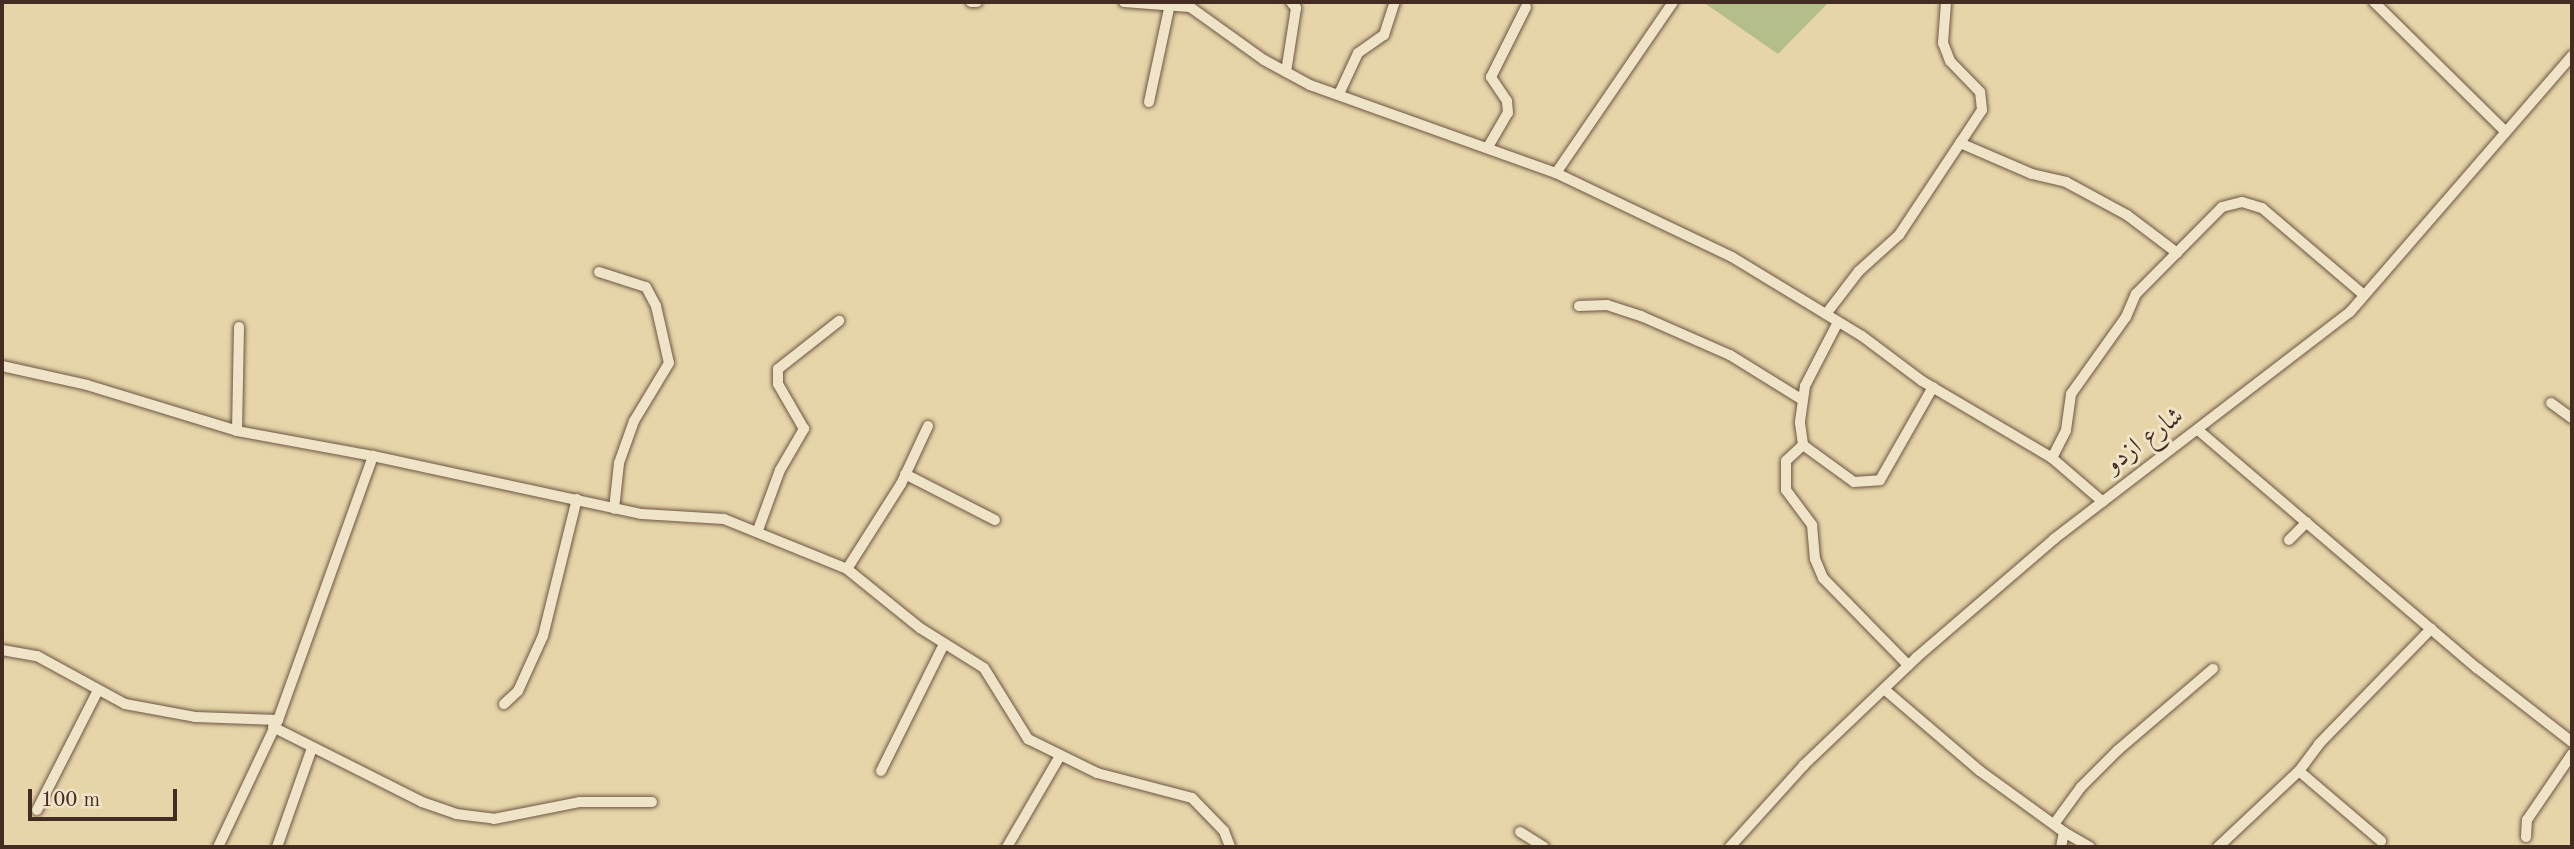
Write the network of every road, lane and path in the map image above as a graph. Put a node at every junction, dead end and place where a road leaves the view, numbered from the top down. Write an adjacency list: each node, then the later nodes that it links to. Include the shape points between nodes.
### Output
1 (971, 2): 2 (street)
2 (977, 2)
3 (1124, 2): 9 (street)
4 (1291, 2): 12 (street, via 1296,8)
5 (1395, 2): 13 (street, via 1384,35 1358,53)
6 (1673, 2): 18 (street)
7 (1946, 2): 16 (street, via 1942,43 1950,61 1983,99 1982,110)
8 (2374, 2): 15 (street)
9 (1177, 3): 12 (street); 14 (street)
10 (1526, 7): 17 (street, via 1491,77 1507,101 1508,113)
11 (2572, 56): 15 (street, شارع ازدو)
12 (1286, 72): 13 (street)
13 (1339, 94): 17 (street)
14 (1149, 103)
15 (2506, 132): 21 (street, شارع ازدو)
16 (1960, 143): 19 (street, via 2032,174 2066,182 2127,215); 23 (street, via 1899,235 1859,271)
17 (1488, 147): 18 (street)
18 (1556, 173): 23 (street, via 1732,257)
19 (2177, 253): 21 (street, via 2222,207 2252,202); 37 (street, via 2136,294 2126,317 2080,379 2071,394 2066,430)
20 (599, 272): 41 (street, via 646,287 668,363 634,421 619,463)
21 (2364, 295): 33 (street, شارع ازدو, via 2315,342)
22 (1579, 306): 29 (street, via 1607,305 1641,316 1730,355)
23 (1826, 314): 25 (street)
24 (839, 321): 44 (street, via 778,369 778,384 804,429 780,470)
25 (1839, 322): 28 (street); 29 (street)
26 (239, 327): 34 (street)
27 (2, 366): 34 (street, via 87,385)
28 (1933, 387): 35 (street, via 1880,481 1854,482); 37 (street)
29 (1801, 399): 35 (street)
30 (2551, 403): 31 (street)
31 (2572, 418)
32 (928, 426): 38 (street)
33 (2198, 430): 40 (street, شارع ازدو); 43 (street)
34 (237, 431): 36 (street)
35 (1802, 445): 50 (street, via 1786,461 1786,490 1812,525 1818,569)
36 (373, 456): 39 (street); 55 (street)
37 (2052, 458): 40 (street)
38 (905, 474): 42 (street); 46 (street)
39 (577, 499): 41 (street); 54 (street, via 540,645 518,691)
40 (2103, 502): 50 (street, شارع ازدو)
41 (614, 509): 44 (street, via 724,519)
42 (995, 520)
43 (2307, 522): 45 (street); 47 (street)
44 (758, 530): 46 (street)
45 (2289, 540)
46 (847, 569): 48 (street)
47 (2431, 629): 56 (street); 61 (street, via 2319,744)
48 (944, 644): 59 (street, via 984,668 1020,732); 60 (street)
49 (2, 650): 53 (street, via 37,656)
50 (1908, 665): 52 (street, شارع ازدو)
51 (2213, 669): 64 (street, via 2118,750 2081,787)
52 (1884, 689): 64 (street, via 1980,771); 74 (street, شارع ازدو, via 1804,765)
53 (97, 692): 55 (street, via 155,711); 63 (street)
54 (504, 704)
55 (276, 723): 57 (street); 69 (street)
56 (2572, 742)
57 (312, 748): 62 (street, via 456,814 494,819 580,802); 70 (street)
58 (2572, 754): 67 (street, via 2527,820)
59 (1060, 756): 71 (street); 72 (street, via 1097,773 1192,798 1211,814)
60 (881, 771)
61 (2299, 771): 68 (street); 77 (street)
62 (652, 802)
63 (37, 810)
64 (2054, 824): 66 (street)
65 (1520, 832): 73 (street)
66 (2064, 832): 75 (street); 76 (street)
67 (2526, 837)
68 (2381, 841)
69 (218, 847)
70 (277, 847)
71 (1007, 847)
72 (1230, 847)
73 (1544, 847)
74 (1730, 847)
75 (2061, 847)
76 (2090, 847)
77 (2218, 847)

